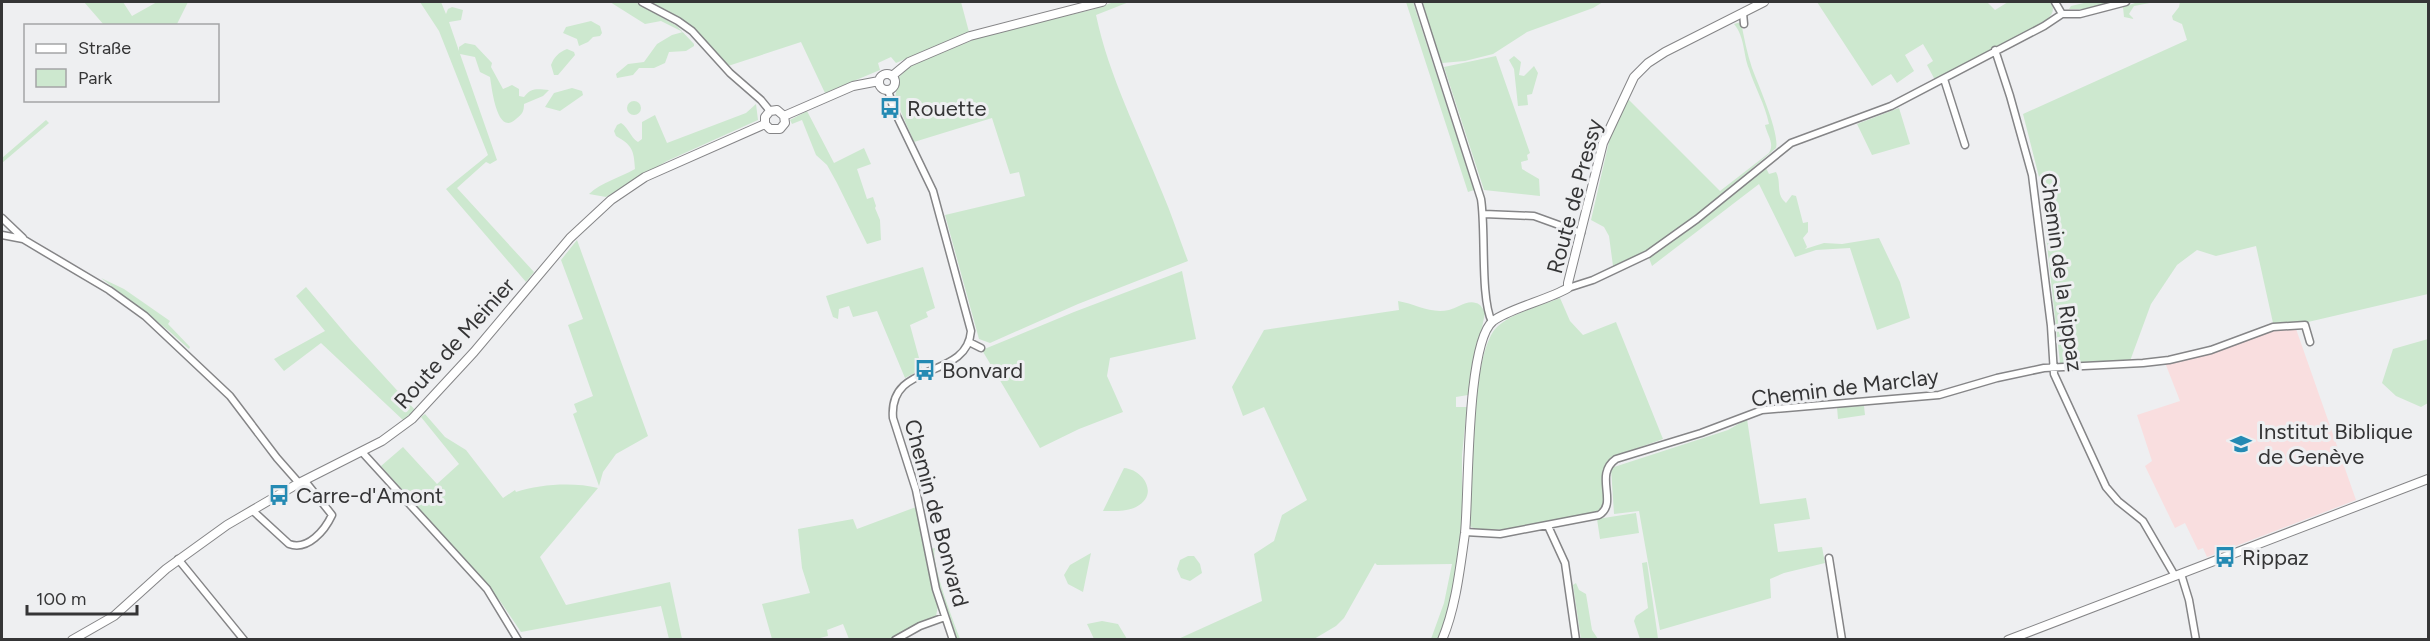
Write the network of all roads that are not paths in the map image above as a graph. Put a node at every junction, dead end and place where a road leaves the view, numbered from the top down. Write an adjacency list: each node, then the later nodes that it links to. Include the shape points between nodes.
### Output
1 (642, 2): 15 (street, via 692,31)
2 (1102, 2): 11 (street, via 970,36 909,62)
3 (1418, 2): 19 (street)
4 (1764, 2): 7 (street, Route de Pressy)
5 (2055, 2): 8 (street)
6 (2126, 2): 8 (street, via 2080,14)
7 (1743, 13): 9 (street); 21 (street, Route de Pressy, via 1665,52 1634,77 1604,141)
8 (2062, 14): 10 (street)
9 (1744, 24)
10 (1995, 50): 12 (street); 29 (street, Chemin de la Rippaz, via 2033,183)
11 (892, 76): 13 (street, via 882,75); 14 (street, via 895,82)
12 (1944, 79): 18 (street); 24 (street, via 1881,110 1791,143 1648,254)
13 (879, 81): 14 (street, via 880,87); 16 (street, via 853,86)
14 (888, 90): 26 (street, via 933,191 972,331)
15 (770, 111): 16 (street, via 777,110); 17 (street)
16 (784, 116): 17 (street, via 783,127 777,130)
17 (765, 124): 30 (street, Route de Meinier, via 645,177 598,210 436,396 395,433)
18 (1965, 145)
19 (1484, 214): 21 (street, via 1534,216); 25 (street, via 1486,300)
20 (2, 218): 23 (street)
21 (1581, 233): 24 (street, Route de Pressy)
22 (2, 235): 23 (street)
23 (23, 239): 32 (street, via 110,290 144,316 230,396 277,458)
24 (1568, 288): 25 (street, Route de Pressy)
25 (1492, 322): 35 (street, via 1483,340 1472,403)
26 (969, 342): 28 (street); 39 (street, Chemin de Bonvard, via 956,358 903,385 892,408 916,490)
27 (2310, 342): 29 (street, via 2305,325 2273,327 2211,350 2169,360)
28 (981, 348)
29 (2053, 368): 34 (street, Chemin de Marclay, via 1997,378 1939,395 1750,414 1701,434 1616,459 1606,472 1604,512); 38 (street, Chemin de la Rippaz, via 2106,487 2143,521)
30 (362, 452): 32 (street, Route de Meinier); 42 (street, via 487,589)
31 (2428, 479): 38 (street)
32 (302, 482): 33 (street, Route de Meinier); 33 (street, via 332,515 320,534 309,542 289,544)
33 (252, 510): 37 (street, Route de Meinier)
34 (1548, 525): 35 (street, via 1500,534); 46 (street, via 1564,563)
35 (1465, 532): 45 (street, via 1454,601)
36 (1829, 558): 47 (street)
37 (178, 560): 40 (street, Route de Meinier, via 114,616); 41 (street)
38 (2178, 575): 48 (street); 49 (street, Chemin de la Rippaz, via 2189,600)
39 (945, 617): 43 (street); 44 (street, Chemin de Bonvard)
40 (72, 639)
41 (244, 639)
42 (518, 639)
43 (895, 639)
44 (953, 639)
45 (1442, 639)
46 (1576, 639)
47 (1842, 639)
48 (2008, 639)
49 (2196, 639)

